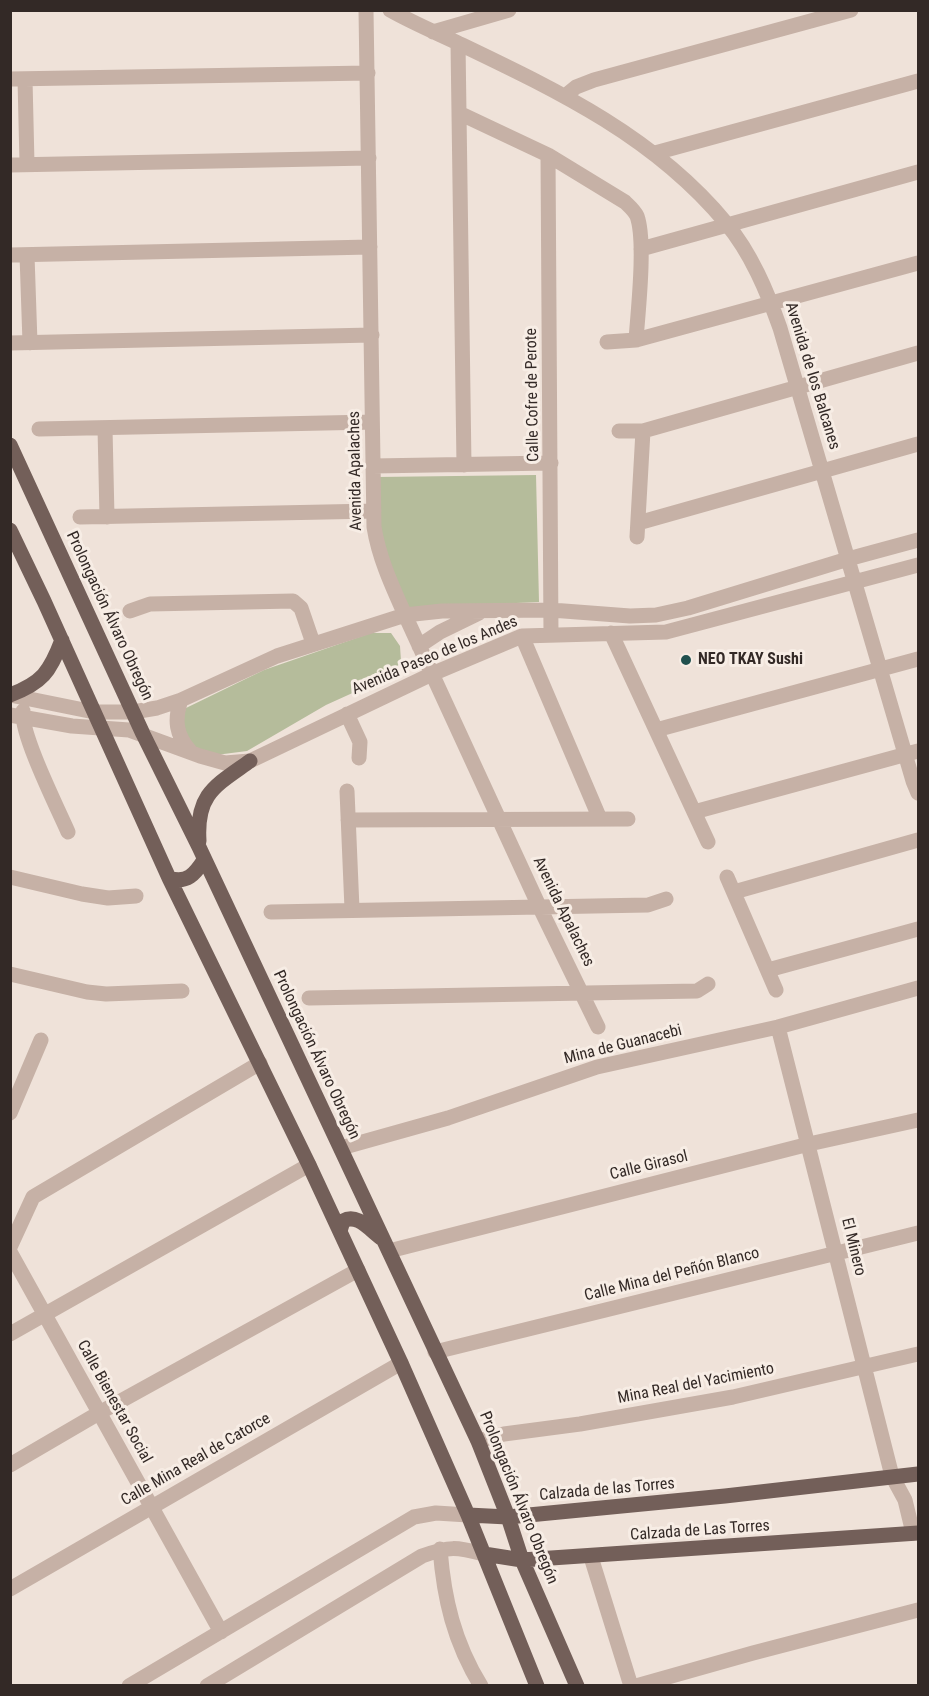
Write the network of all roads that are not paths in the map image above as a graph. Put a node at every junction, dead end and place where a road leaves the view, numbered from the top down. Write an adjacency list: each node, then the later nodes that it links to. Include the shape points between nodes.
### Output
1 (366, 10): 7 (street, Avenida Apalaches)
2 (390, 10): 5 (street, Avenida de los Balcanes)
3 (509, 10): 5 (street)
4 (851, 10): 10 (street, via 594,80)
5 (433, 32): 6 (street, Avenida de los Balcanes)
6 (458, 43): 10 (street, Avenida de los Balcanes); 11 (street)
7 (368, 73): 8 (street); 14 (street, Avenida Apalaches)
8 (18, 79): 15 (street)
9 (918, 81): 12 (street)
10 (565, 96): 12 (street, Avenida de los Balcanes)
11 (459, 112): 13 (street); 40 (street)
12 (655, 153): 18 (street, Avenida de los Balcanes)
13 (548, 155): 20 (street, via 633,209); 39 (street, Calle Cofre de Perote)
14 (369, 158): 15 (street); 19 (street, Avenida Apalaches)
15 (27, 164): 16 (street)
16 (10, 165)
17 (918, 172): 18 (street)
18 (727, 224): 20 (street); 24 (street, Avenida de los Balcanes)
19 (370, 247): 22 (street); 25 (street, Avenida Apalaches)
20 (641, 249): 26 (street)
21 (10, 255): 22 (street)
22 (27, 255): 29 (street)
23 (918, 263): 24 (street)
24 (771, 303): 26 (street); 31 (street, Avenida de los Balcanes)
25 (372, 335): 29 (street); 32 (street, Avenida Apalaches)
26 (636, 340): 27 (street)
27 (608, 342)
28 (10, 343): 29 (street)
29 (30, 343)
30 (918, 353): 31 (street)
31 (798, 386): 36 (street); 42 (street, Avenida de los Balcanes)
32 (372, 422): 33 (street); 41 (street, Avenida Apalaches)
33 (105, 428): 34 (street); 44 (street)
34 (39, 429)
35 (619, 431): 36 (street)
36 (643, 431): 42 (street, via 638,530)
37 (918, 444): 42 (street)
38 (10, 445): 67 (main road, Prolongación Álvaro Obregón)
39 (551, 463): 40 (street); 52 (street, Calle Cofre de Perote)
40 (464, 465): 41 (street)
41 (373, 466): 43 (street, Avenida Apalaches)
42 (822, 470): 48 (street, Avenida de los Balcanes)
43 (374, 511): 44 (street); 54 (street, Avenida Apalaches, via 380,555)
44 (107, 517): 45 (street)
45 (80, 518)
46 (10, 530): 58 (main road)
47 (918, 540): 48 (street, Avenida Paseo de los Andes)
48 (848, 559): 50 (street, Avenida de los Balcanes); 52 (street, Avenida Paseo de los Andes, via 669,613 630,616)
49 (918, 564): 50 (street, Avenida Paseo de los Andes)
50 (855, 582): 55 (street, Avenida Paseo de los Andes, via 682,629 648,634); 62 (street, Avenida de los Balcanes)
51 (484, 610): 52 (street, Avenida Paseo de los Andes); 54 (street, Avenida Paseo de los Andes); 60 (street)
52 (551, 610): 56 (street, Calle Cofre de Perote)
53 (130, 611): 59 (street, via 150,604 293,601 301,608)
54 (405, 615): 59 (street, Avenida Paseo de los Andes); 60 (street, Avenida Apalaches)
55 (611, 633): 56 (street, Avenida Paseo de los Andes); 71 (street)
56 (551, 635): 57 (street, Avenida Paseo de los Andes)
57 (522, 636): 63 (street, Avenida Paseo de los Andes); 81 (street)
58 (62, 640): 64 (main road, via 47,672); 66 (main road)
59 (313, 644): 65 (street, Avenida Paseo de los Andes, via 277,656)
60 (419, 646): 63 (street, Avenida Apalaches)
61 (918, 659): 62 (street)
62 (880, 669): 71 (street); 74 (street, Avenida de los Balcanes)
63 (432, 674): 68 (street, Avenida Paseo de los Andes); 80 (street, Avenida Apalaches)
64 (15, 696): 66 (street, Avenida Paseo de los Andes); 69 (street)
65 (181, 700): 67 (street, Avenida Paseo de los Andes); 73 (street, via 176,721)
66 (94, 712): 67 (street, Avenida Paseo de los Andes); 70 (main road)
67 (133, 712): 72 (main road, Prolongación Álvaro Obregón)
68 (347, 714): 75 (street, via 360,742); 76 (street, Avenida Paseo de los Andes)
69 (16, 717): 70 (street, Avenida Paseo de los Andes); 84 (street)
70 (101, 728): 72 (street, Avenida Paseo de los Andes); 90 (main road)
71 (656, 730): 79 (street)
72 (143, 734): 73 (street, Avenida Paseo de los Andes); 87 (main road, Prolongación Álvaro Obregón)
73 (190, 752): 76 (street, Avenida Paseo de los Andes, via 225,763)
74 (912, 752): 78 (street, Avenida de los Balcanes); 79 (street)
75 (359, 758)
76 (250, 761): 87 (main road, via 205,799 198,822)
77 (347, 791): 83 (street)
78 (918, 793)
79 (694, 812): 86 (street)
80 (499, 819): 81 (street); 83 (street); 94 (street, Avenida Apalaches)
81 (600, 819): 82 (street)
82 (628, 819)
83 (348, 820): 95 (street)
84 (68, 832)
85 (918, 840): 91 (street)
86 (708, 842)
87 (201, 854): 90 (main road, via 192,876 180,881); 113 (main road, Prolongación Álvaro Obregón)
88 (10, 877): 92 (street, via 108,898)
89 (727, 877): 91 (street)
90 (169, 879): 109 (main road)
91 (734, 892): 98 (street)
92 (136, 896)
93 (666, 899): 94 (street, via 648,905)
94 (539, 906): 95 (street); 104 (street, Avenida Apalaches)
95 (352, 909): 96 (street)
96 (271, 912)
97 (918, 929): 98 (street)
98 (768, 970): 102 (street)
99 (10, 974): 103 (street, via 106,994)
100 (708, 984): 104 (street, via 697,991)
101 (918, 988): 107 (street, Mina de Guanacebi)
102 (777, 990)
103 (182, 991)
104 (583, 994): 105 (street); 106 (street, Avenida Apalaches)
105 (309, 998)
106 (598, 1027)
107 (778, 1027): 112 (street, El Minero); 113 (street, Mina de Guanacebi, via 597,1067 448,1118)
108 (41, 1040): 110 (street)
109 (260, 1063): 114 (main road); 118 (street, via 33,1197)
110 (10, 1113)
111 (918, 1120): 112 (street, Calle Girasol)
112 (809, 1144): 117 (street, Calle Girasol); 120 (street, El Minero)
113 (340, 1148): 117 (main road, Prolongación Álvaro Obregón)
114 (309, 1165): 115 (main road); 122 (street)
115 (340, 1231): 117 (main road, via 343,1221 356,1219); 121 (main road)
116 (918, 1233): 120 (street, Calle Mina del Peñón Blanco)
117 (386, 1245): 124 (main road, Prolongación Álvaro Obregón)
118 (10, 1247)
119 (10, 1252): 122 (street, Calle Bienestar Social)
120 (836, 1254): 124 (street, Calle Mina del Peñón Blanco); 127 (street, El Minero)
121 (358, 1270): 126 (main road); 128 (street)
122 (44, 1313): 123 (street); 128 (street, Calle Bienestar Social)
123 (10, 1334)
124 (435, 1352): 129 (main road, Prolongación Álvaro Obregón)
125 (918, 1354): 127 (street, Mina Real del Yacimiento)
126 (401, 1363): 133 (street, Calle Mina Real de Catorce); 134 (main road)
127 (864, 1366): 129 (street, Mina Real del Yacimiento, via 734,1396); 132 (street, El Minero)
128 (99, 1413): 130 (street); 133 (street, Calle Bienestar Social)
129 (478, 1441): 135 (main road, Prolongación Álvaro Obregón)
130 (10, 1465)
131 (918, 1474): 132 (main road, Calzada de las Torres)
132 (892, 1476): 135 (main road, Calzada de las Torres, via 725,1497); 136 (street, El Minero, via 906,1500)
133 (151, 1506): 141 (street, Calle Mina Real de Catorce); 143 (street, Calle Bienestar Social)
134 (468, 1515): 135 (main road, Calzada de las Torres); 138 (main road); 143 (street, Calzada de las Torres, via 436,1513 414,1517)
135 (508, 1517): 140 (main road, Prolongación Álvaro Obregón)
136 (916, 1533): 139 (main road, Calzada de Las Torres)
137 (440, 1549): 138 (street, via 455,1547); 144 (street); 147 (street, via 448,1611 461,1648)
138 (484, 1554): 140 (main road, Calzada de Las Torres); 148 (main road)
139 (591, 1557): 140 (main road, Calzada de Las Torres); 150 (street)
140 (522, 1560): 149 (main road, Prolongación Álvaro Obregón)
141 (10, 1589)
142 (918, 1610): 150 (street)
143 (221, 1632): 145 (street, Calzada de las Torres)
144 (223, 1681): 146 (street)
145 (129, 1686)
146 (207, 1686)
147 (481, 1686)
148 (537, 1686)
149 (577, 1686)
150 (633, 1686)

